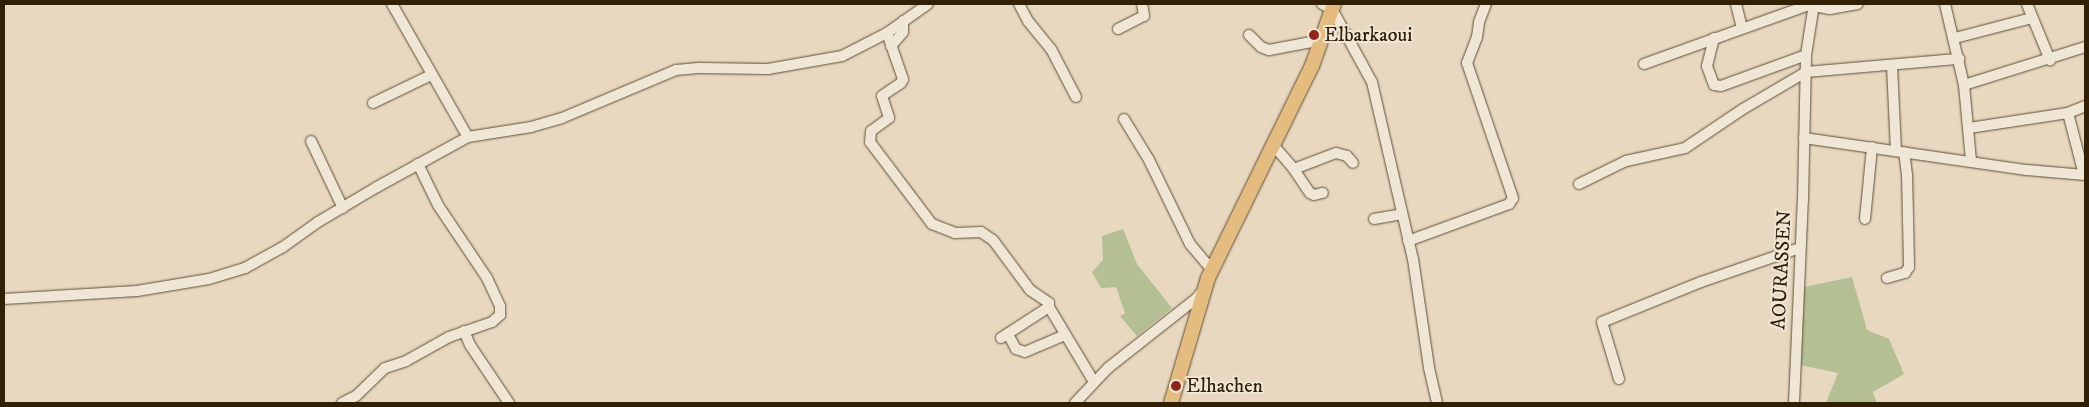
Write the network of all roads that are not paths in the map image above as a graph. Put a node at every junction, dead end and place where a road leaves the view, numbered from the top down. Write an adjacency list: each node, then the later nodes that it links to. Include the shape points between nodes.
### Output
1 (392, 4): 29 (street)
2 (928, 4): 13 (street)
3 (1018, 4): 31 (street, via 1051,49)
4 (1142, 4): 15 (street, via 1144,16)
5 (1486, 4): 54 (street, via 1467,63 1513,198 1509,204)
6 (1736, 4): 14 (street)
7 (1811, 4): 8 (street, via 1830,9); 14 (street); 23 (street, AOURASSEN)
8 (1858, 4)
9 (1945, 4): 19 (street)
10 (2027, 4): 12 (street)
11 (1329, 5): 20 (main road); 51 (street, via 1372,82)
12 (2032, 18): 19 (street); 25 (street)
13 (903, 21): 16 (street); 21 (street, via 903,32)
14 (1742, 28): 18 (street)
15 (1118, 29)
16 (887, 33): 21 (street); 37 (street, via 857,49 823,61 756,70 676,70 562,118 531,127)
17 (1249, 35): 20 (street, via 1269,50)
18 (1714, 38): 23 (street, via 1707,66 1714,85 1721,86); 26 (street)
19 (1955, 38): 24 (street)
20 (1322, 40): 40 (main road)
21 (891, 46): 60 (street, via 903,79 883,95 889,118 871,130 870,142 932,224 946,231 981,232 988,236 1027,286 1050,303)
22 (2085, 47): 25 (street)
23 (1806, 55): 28 (street, AOURASSEN)
24 (1959, 59): 27 (street); 30 (street)
25 (2050, 60): 30 (street)
26 (1644, 64)
27 (1892, 66): 28 (street); 42 (street)
28 (1806, 72): 38 (street, AOURASSEN); 48 (street, via 1743,108 1685,148 1626,161)
29 (431, 75): 32 (street); 37 (street)
30 (1964, 85): 36 (street)
31 (1076, 97)
32 (373, 103)
33 (2085, 106): 34 (street)
34 (2068, 113): 36 (street); 47 (street)
35 (1124, 119): 56 (street, via 1149,160 1190,244 1208,265)
36 (1969, 128): 43 (street)
37 (468, 137): 45 (street)
38 (1804, 138): 41 (street); 55 (street, AOURASSEN)
39 (311, 142): 50 (street)
40 (1274, 146): 46 (street); 56 (main road)
41 (1872, 147): 42 (street); 53 (street)
42 (1900, 151): 43 (street); 57 (street, via 1906,175 1909,267 1905,273)
43 (1971, 161): 47 (street)
44 (1353, 163): 46 (street, via 1347,156 1336,153)
45 (418, 164): 50 (street); 61 (street, via 438,205 483,271 500,306 500,315 492,322)
46 (1294, 168): 49 (street, via 1310,193)
47 (2084, 175)
48 (1579, 184)
49 (1323, 193)
50 (343, 208): 59 (street, via 266,258 209,279 137,291)
51 (1401, 214): 52 (street); 54 (street)
52 (1374, 219)
53 (1865, 220)
54 (1408, 241): 70 (street)
55 (1800, 248): 63 (street, via 1701,282 1602,322); 71 (street, AOURASSEN)
56 (1215, 263): 58 (main road)
57 (1887, 278)
58 (1204, 290): 64 (street); 69 (main road)
59 (4, 299)
60 (1049, 306): 62 (street); 62 (street, via 1004,336 1016,349 1025,352)
61 (464, 331): 65 (street, via 406,361 385,368); 67 (street)
62 (1065, 335): 64 (street)
63 (1619, 379)
64 (1094, 382): 68 (street)
65 (357, 400): 66 (street)
66 (342, 403)
67 (509, 403)
68 (1075, 403)
69 (1171, 403)
70 (1437, 403)
71 (1794, 403)

